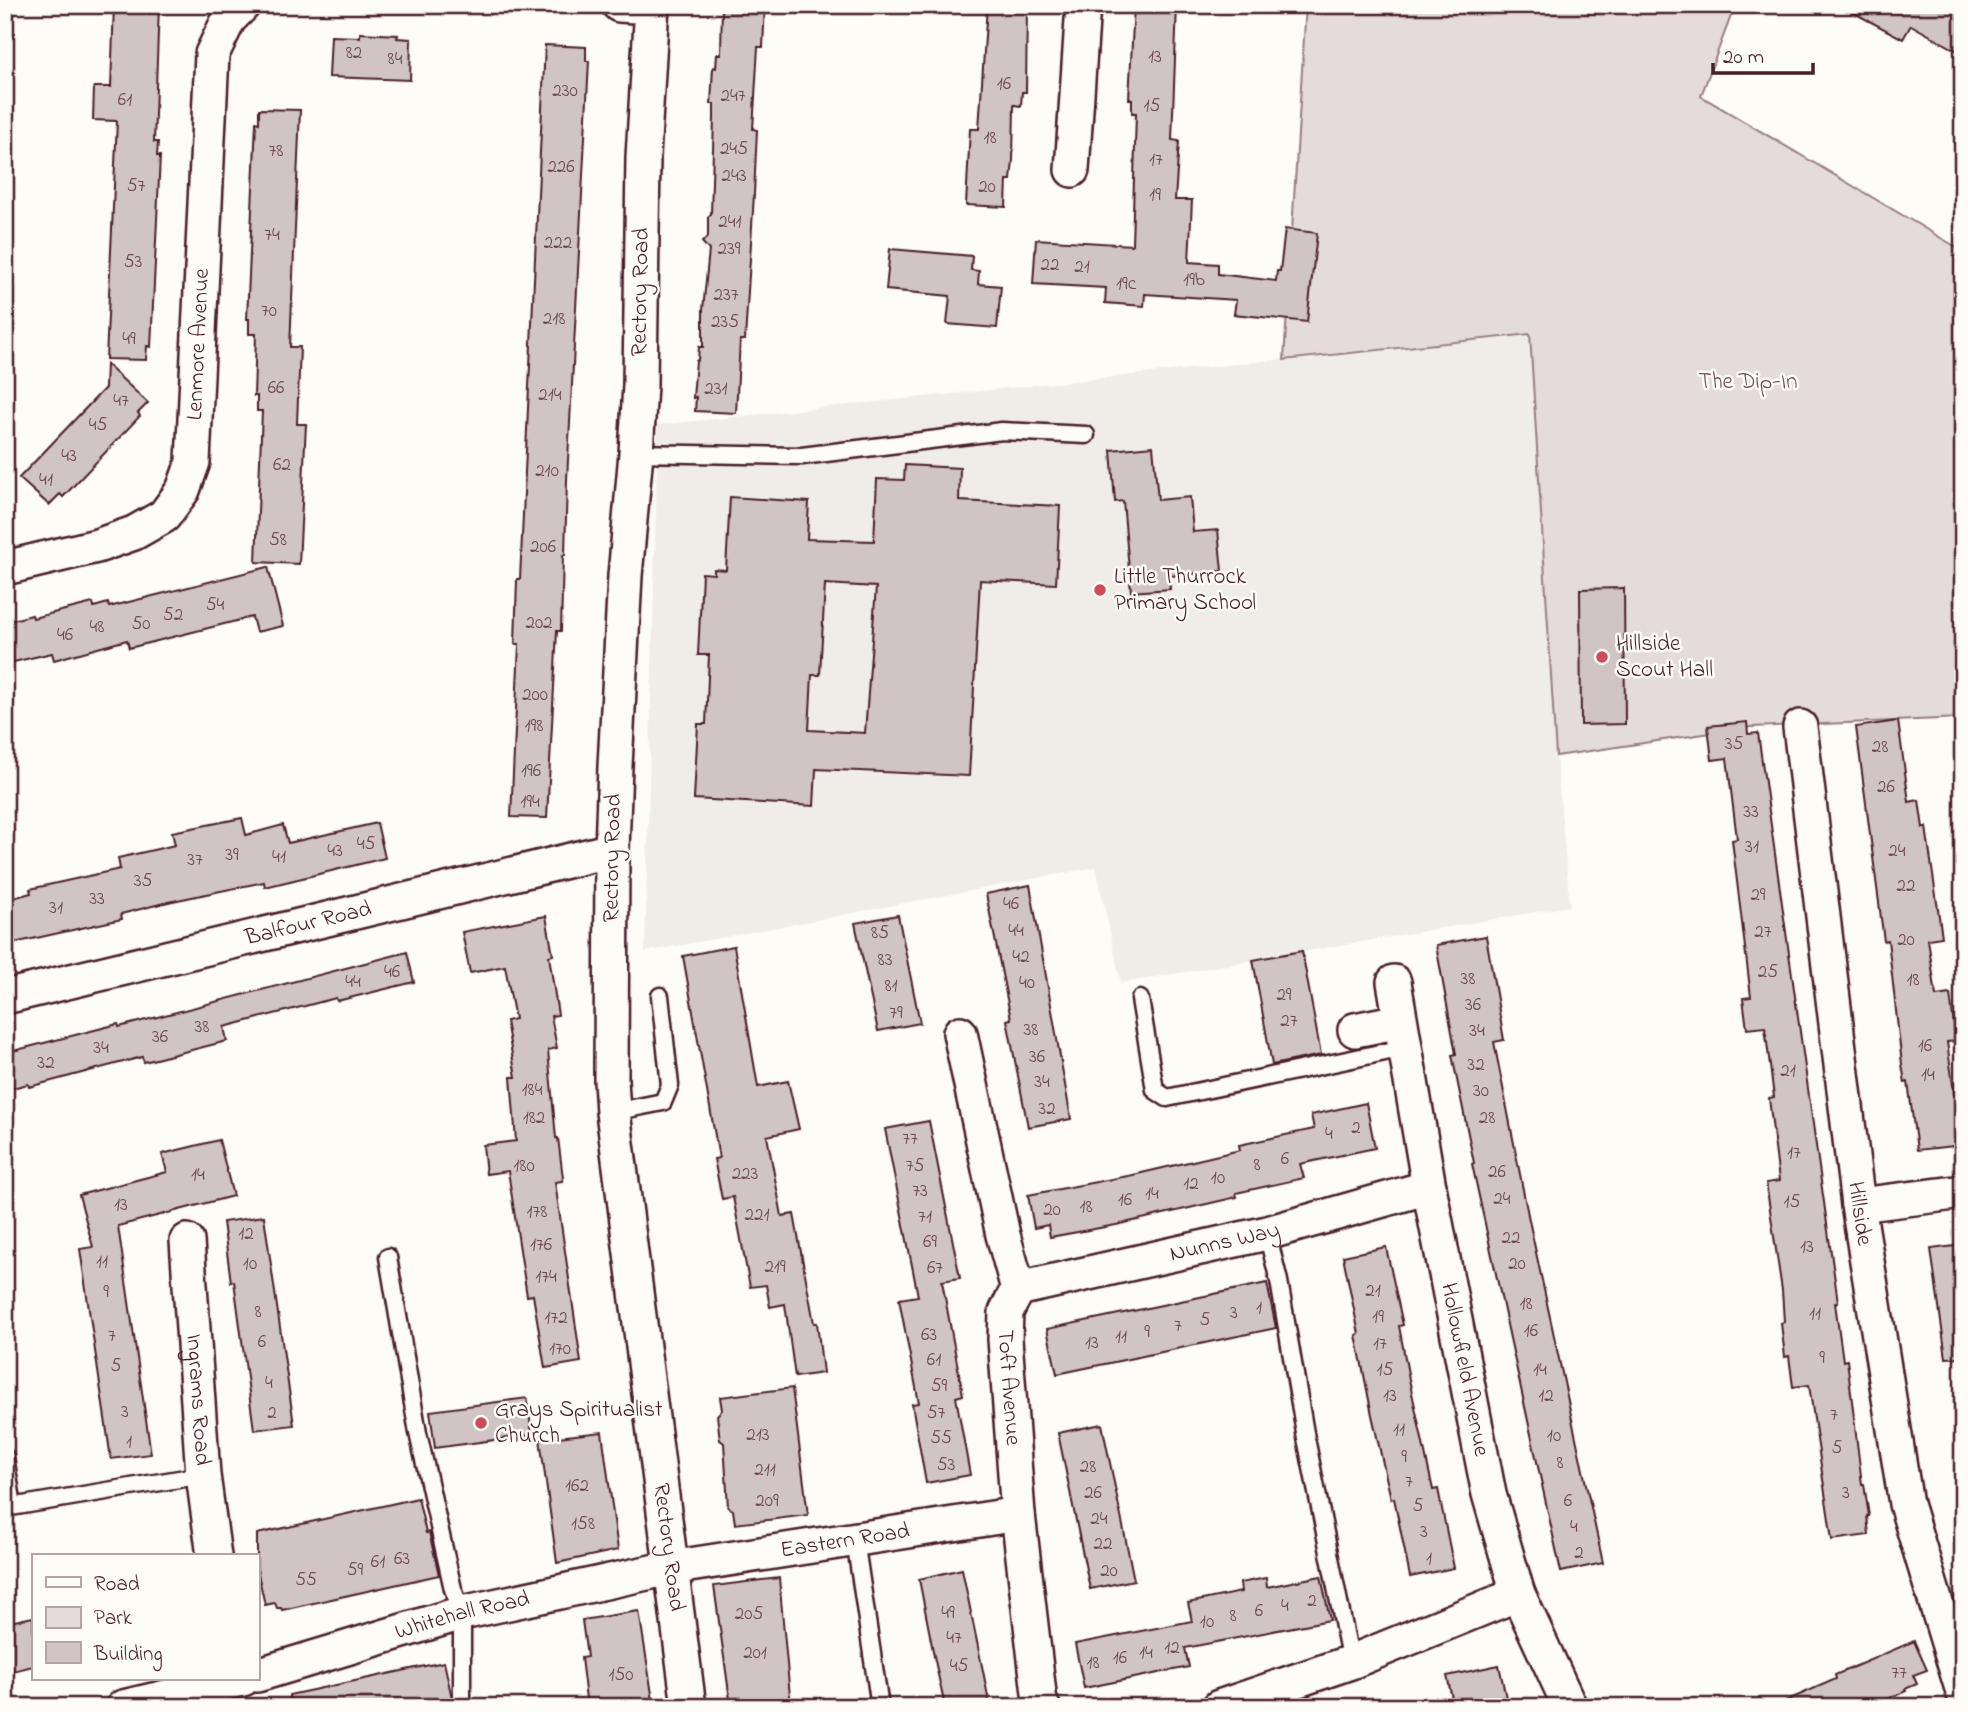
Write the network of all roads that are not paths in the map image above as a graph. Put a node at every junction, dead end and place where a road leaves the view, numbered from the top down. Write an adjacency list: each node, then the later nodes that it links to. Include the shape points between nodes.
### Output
1 (243, 5): 8 (street, Lenmore Avenue, via 229,19 212,54 193,462 183,490 164,516 134,533)
2 (619, 5): 4 (street)
3 (1083, 5): 5 (street)
4 (652, 6): 7 (street, Rectory Road, via 643,157)
5 (1072, 170)
6 (1086, 435): 7 (lane, via 1002,431 802,456)
7 (636, 453): 10 (street, Rectory Road, via 625,576)
8 (5, 568)
9 (1800, 727): 21 (street, Hillside)
10 (612, 850): 13 (street, Balfour Road); 18 (street, Rectory Road)
11 (1394, 982): 17 (street, Hollowfield Avenue)
12 (660, 996): 18 (lane, via 670,1085 667,1094 663,1102)
13 (5, 997)
14 (1140, 999): 17 (lane, via 1155,1090 1167,1098)
15 (1355, 1030): 17 (street)
16 (960, 1033): 25 (street)
17 (1402, 1035): 19 (street, Hollowfield Avenue)
18 (613, 1112): 32 (street, Rectory Road)
19 (1429, 1187): 22 (street, Nunns Way); 33 (street, Hollowfield Avenue, via 1489,1494)
20 (1963, 1192): 21 (street)
21 (1858, 1205): 38 (street, Hillside, via 1906,1504)
22 (1267, 1233): 25 (street, Nunns Way); 35 (lane)
23 (187, 1241): 27 (street, Ingrams Road)
24 (388, 1257): 34 (lane, via 418,1433)
25 (1017, 1289): 29 (street, Toft Avenue, via 1006,1312 1005,1339)
26 (5, 1457): 28 (lane)
27 (203, 1475): 28 (lane); 31 (street, Ingrams Road)
28 (9, 1507)
29 (1018, 1514): 30 (street, Eastern Road); 43 (street, Toft Avenue)
30 (855, 1540): 32 (street, Eastern Road); 42 (lane)
31 (214, 1554)
32 (670, 1568): 34 (street, Whitehall Road); 41 (street, Rectory Road)
33 (1518, 1594): 35 (street); 45 (street, Hollowfield Avenue)
34 (462, 1613): 36 (street, Whitehall Road); 40 (lane)
35 (1351, 1662): 44 (street)
36 (259, 1673)
37 (236, 1680): 39 (street, Whitehall Road)
38 (1963, 1692)
39 (123, 1707)
40 (462, 1707)
41 (689, 1707)
42 (880, 1707)
43 (1043, 1707)
44 (1219, 1707)
45 (1570, 1707)

